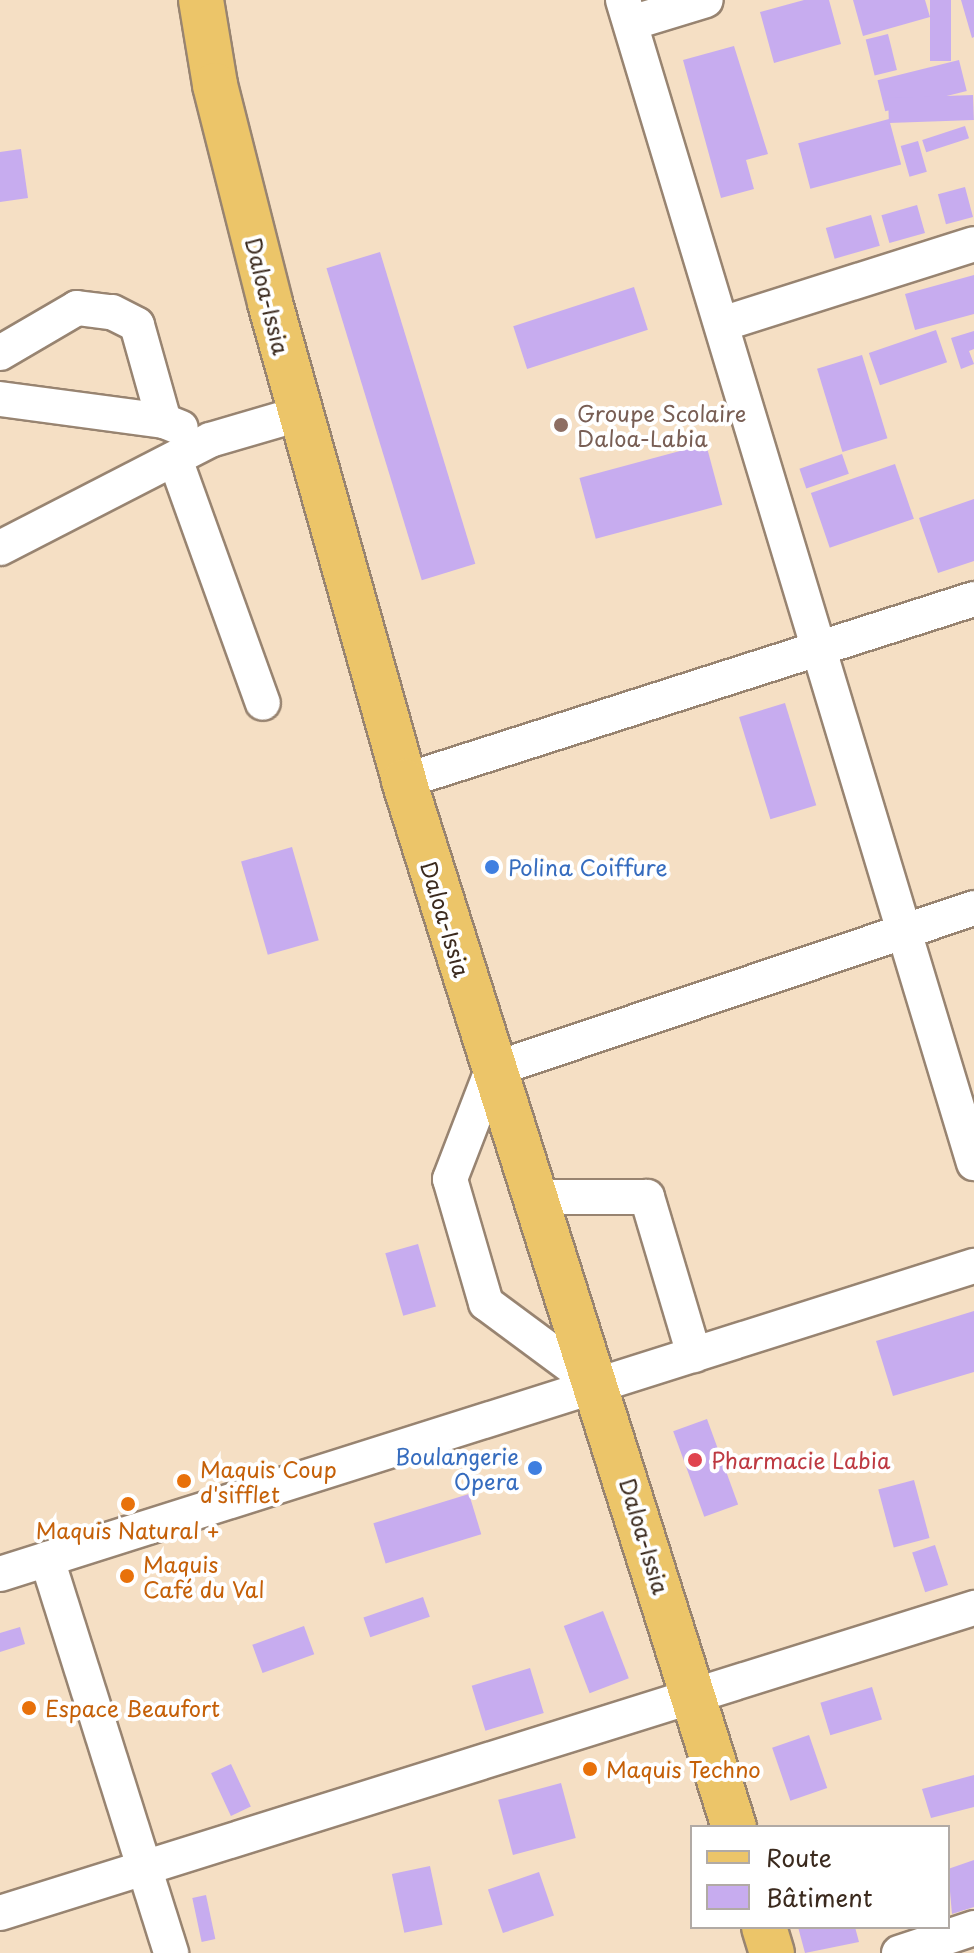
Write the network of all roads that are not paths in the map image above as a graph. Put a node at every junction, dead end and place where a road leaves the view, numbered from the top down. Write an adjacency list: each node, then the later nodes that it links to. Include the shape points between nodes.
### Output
1 (201, 0): 8 (main road, Daloa-Issia, via 215,85)
2 (706, 0): 3 (street)
3 (627, 11): 5 (street)
4 (974, 244): 5 (street)
5 (722, 324): 14 (street)
6 (0, 353): 9 (street, via 77,308 112,312 137,325)
7 (0, 399): 9 (street)
8 (299, 414): 10 (street); 16 (main road, Daloa-Issia)
9 (164, 421): 10 (street)
10 (210, 440): 11 (street)
11 (175, 459): 12 (street); 15 (street)
12 (0, 548)
13 (974, 599): 14 (street)
14 (816, 649): 16 (street); 18 (street)
15 (263, 703)
16 (404, 781): 19 (main road, Daloa-Issia)
17 (974, 908): 18 (street)
18 (904, 930): 19 (street); 20 (street)
19 (492, 1070): 21 (main road, Daloa-Issia); 24 (street, via 450,1179 486,1303)
20 (974, 1163)
21 (535, 1197): 23 (street, via 647,1197); 24 (main road, Daloa-Issia)
22 (974, 1266): 23 (street)
23 (694, 1355): 24 (street)
24 (598, 1386): 25 (street); 28 (main road, Daloa-Issia)
25 (47, 1559): 26 (street); 30 (street)
26 (0, 1574)
27 (974, 1608): 28 (street)
28 (695, 1697): 29 (main road, Daloa-Issia); 30 (street)
29 (733, 1825)
30 (143, 1869): 31 (street); 34 (street)
31 (0, 1913)
32 (974, 1928): 36 (street)
33 (765, 1929): 35 (main road)
34 (171, 1953)
35 (772, 1953)
36 (899, 1953)

